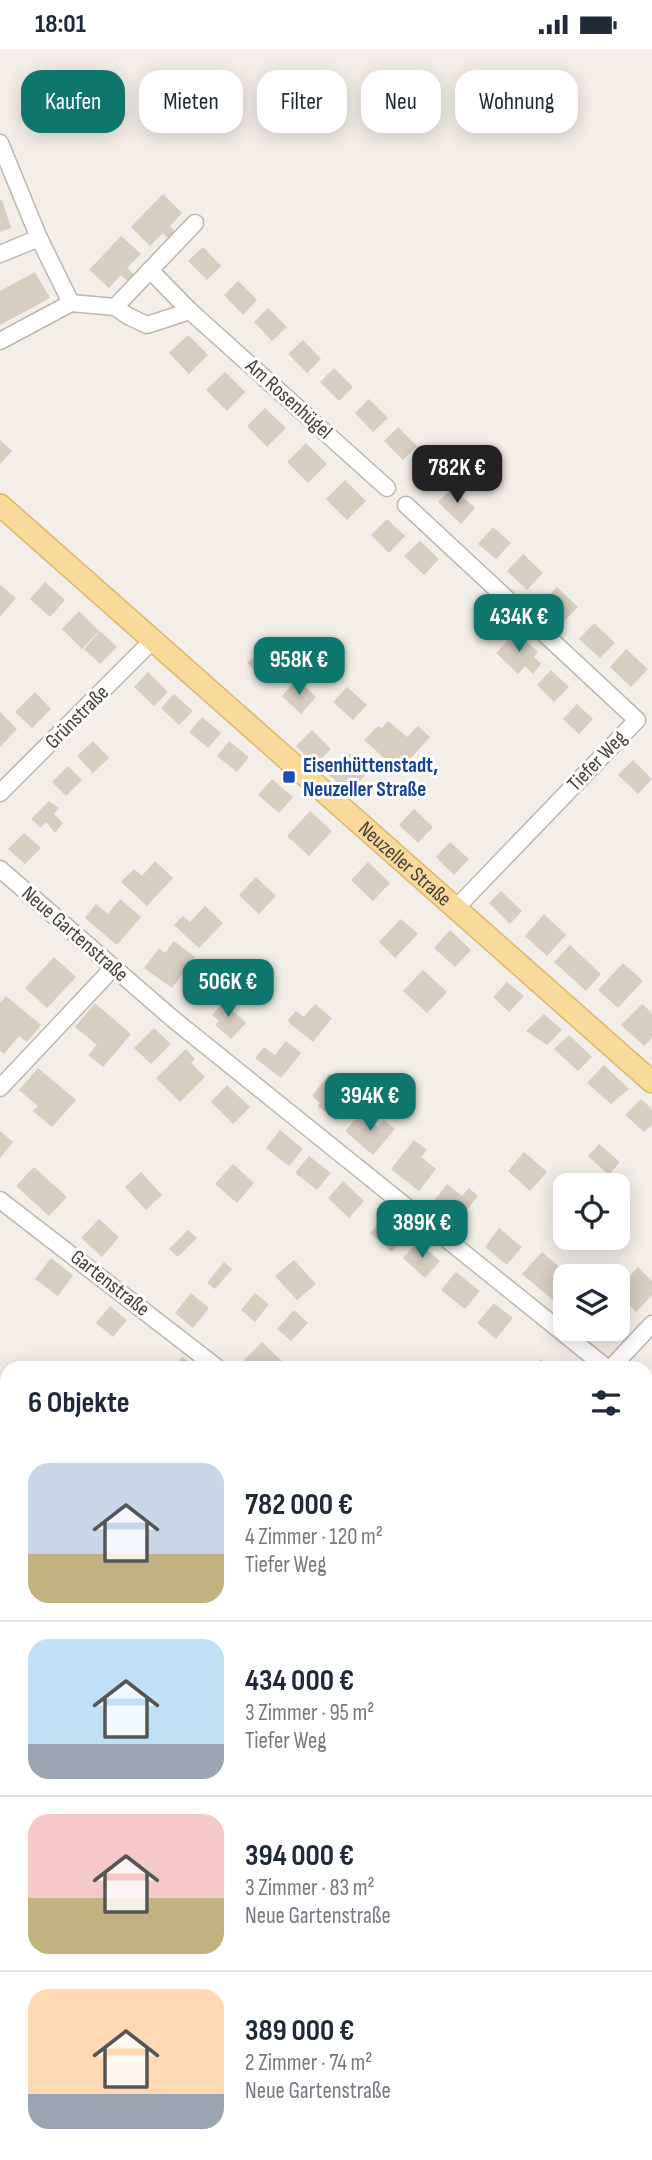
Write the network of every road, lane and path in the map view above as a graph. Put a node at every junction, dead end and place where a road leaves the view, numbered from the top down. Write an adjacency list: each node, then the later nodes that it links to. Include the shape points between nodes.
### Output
1 (0, 143): 2 (street)
2 (4, 169): 4 (street)
3 (195, 223): 6 (street)
4 (38, 238): 5 (street); 7 (street)
5 (0, 254)
6 (150, 270): 8 (street); 9 (street, Am Rosenhügel)
7 (71, 303): 8 (street); 10 (street)
8 (115, 307): 9 (street, via 147,325)
9 (190, 311): 11 (street, Am Rosenhügel)
10 (0, 341)
11 (387, 488)
12 (0, 505): 14 (main road, Neuzeller Straße)
13 (407, 505): 17 (street, Tiefer Weg, via 637,720)
14 (153, 640): 15 (street, Grünstraße); 17 (main road, Neuzeller Straße)
15 (0, 793)
16 (0, 869): 18 (street, Neue Gartenstraße)
17 (455, 909): 19 (main road, Neuzeller Straße)
18 (113, 968): 20 (street); 24 (street, Neue Gartenstraße)
19 (652, 1082)
20 (0, 1087)
21 (0, 1199): 23 (street, Gartenstraße)
22 (652, 1324): 25 (street)
23 (209, 1361)
24 (599, 1361)
25 (617, 1361)

